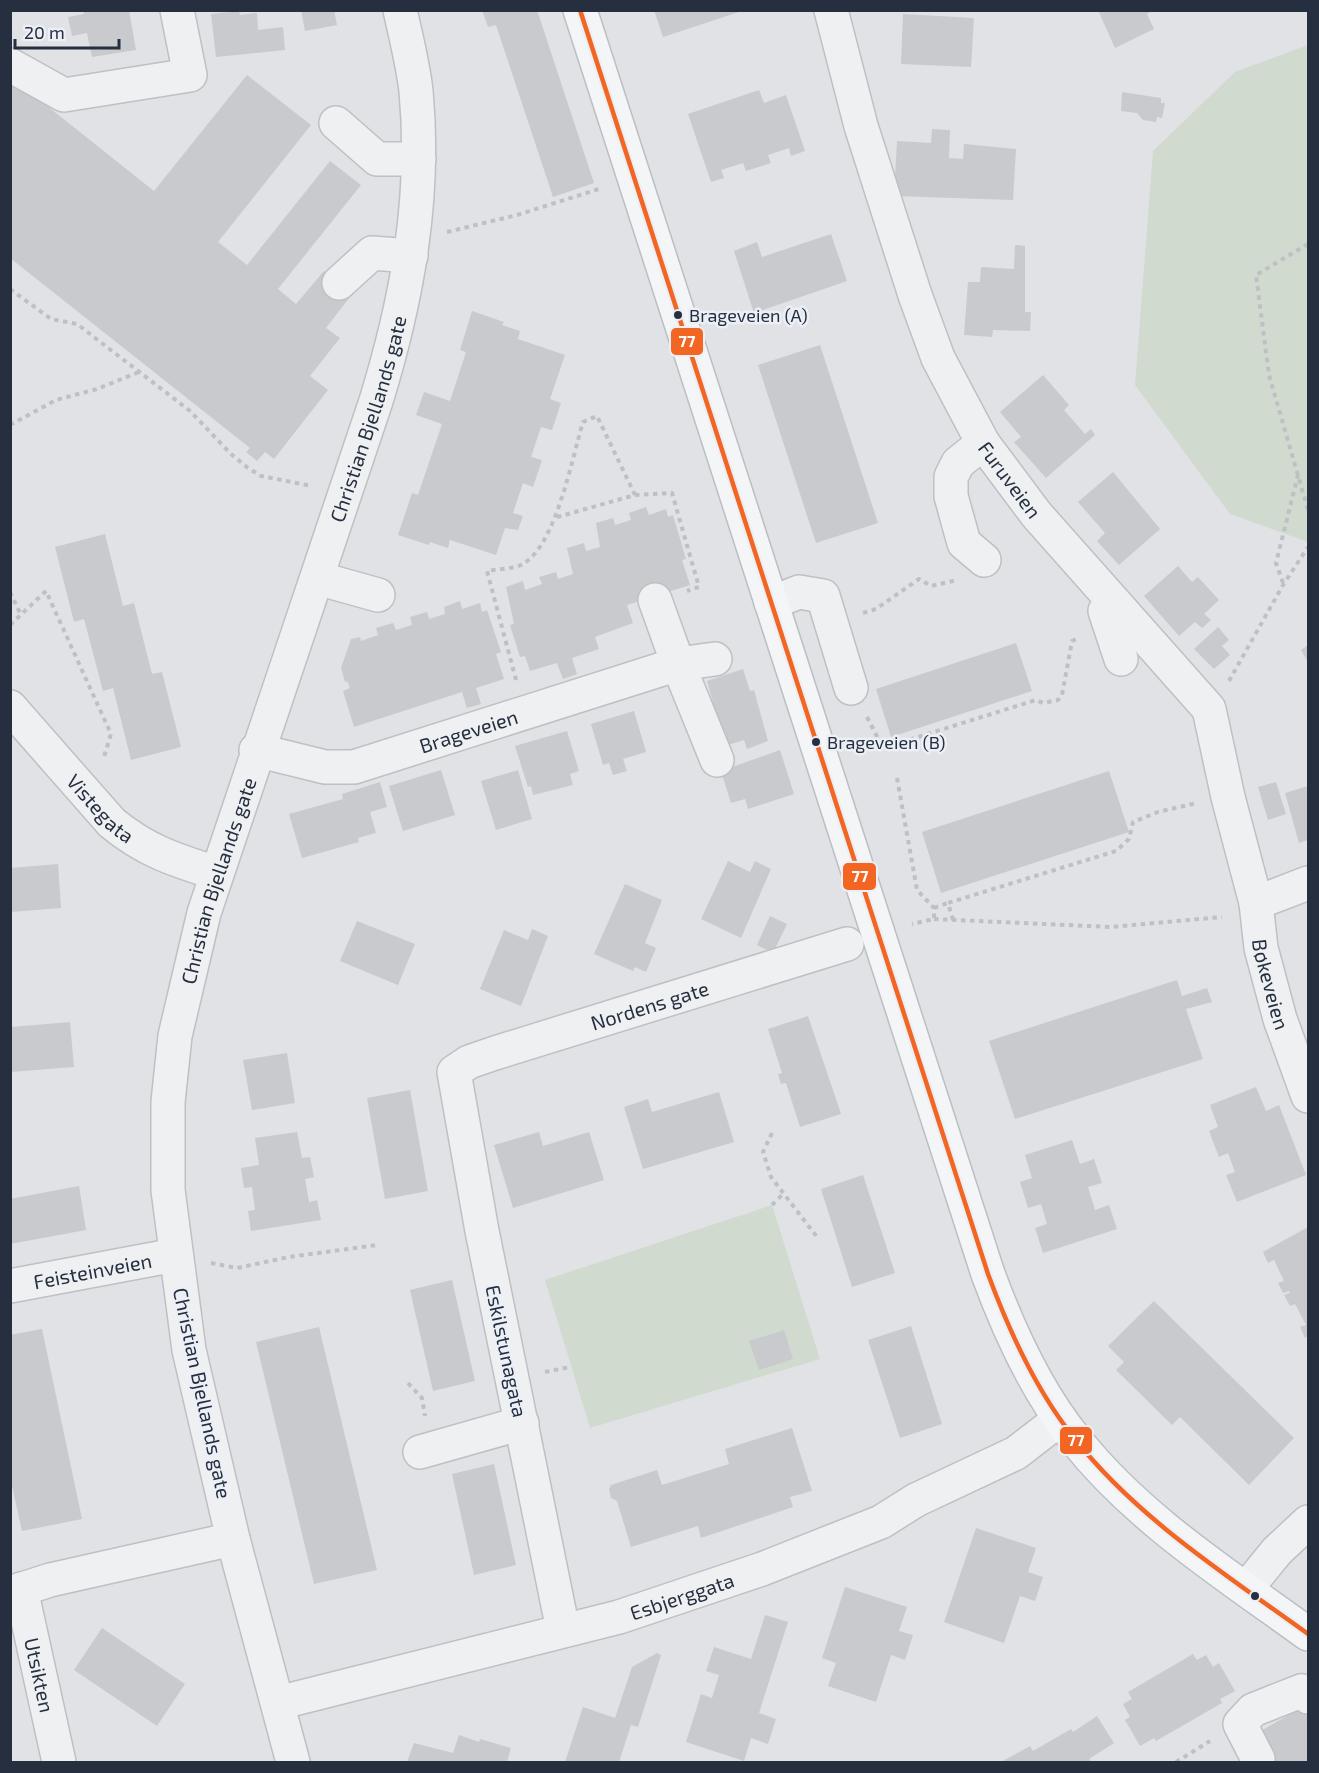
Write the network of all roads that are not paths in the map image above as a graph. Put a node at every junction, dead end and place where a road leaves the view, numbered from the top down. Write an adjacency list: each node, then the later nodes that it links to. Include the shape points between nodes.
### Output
1 (177, 10): 5 (street, via 190,75 64,95)
2 (400, 10): 7 (street, Christian Bjellands gate, via 416,91)
3 (580, 10): 15 (main road)
4 (831, 10): 10 (street, Furuveien, via 861,126 915,296 938,358)
5 (10, 65)
6 (336, 123): 7 (street, via 377,159)
7 (419, 159): 8 (street, Christian Bjellands gate)
8 (411, 256): 9 (street, via 372,253); 12 (street, Christian Bjellands gate, via 390,358)
9 (339, 283)
10 (983, 443): 11 (street, via 958,463 951,477 951,496 964,543); 16 (street, Furuveien, via 1005,476)
11 (984, 561)
12 (317, 578): 13 (street); 22 (street, Christian Bjellands gate)
13 (378, 596)
14 (655, 600): 19 (street)
15 (771, 603): 20 (street, via 799,592 822,596); 32 (main road, via 988,1274 1013,1335)
16 (1122, 611): 18 (street, via 1105,611); 26 (street, Furuveien, via 1209,709)
17 (715, 659): 19 (street, Brageveien)
18 (1120, 659)
19 (678, 664): 22 (street, Brageveien, via 354,767 325,768); 23 (street)
20 (851, 688)
21 (10, 707): 24 (street, Vistegata, via 112,823 131,839 148,850)
22 (256, 750): 24 (street, Christian Bjellands gate)
23 (717, 760)
24 (216, 873): 30 (street, Christian Bjellands gate, via 194,949 171,1068 166,1133)
25 (1308, 883): 26 (street)
26 (1256, 903): 29 (street, Bøkeveien, via 1261,948 1280,1019)
27 (847, 944): 28 (street, Nordens gate, via 495,1053)
28 (454, 1072): 33 (street, Eskilstunagata)
29 (1308, 1096)
30 (175, 1255): 31 (street, Feisteinveien); 36 (street, Christian Bjellands gate, via 189,1350)
31 (10, 1286)
32 (1060, 1419): 37 (main road, via 1129,1495); 39 (street, Esbjerggata, via 1016,1453 916,1500 881,1522 762,1569 619,1617)
33 (522, 1423): 34 (street); 39 (street, Eskilstunagata)
34 (420, 1452)
35 (1308, 1522): 37 (street, via 1277,1551)
36 (233, 1539): 38 (street, via 130,1560); 42 (street, Christian Bjellands gate)
37 (1246, 1589): 40 (main road)
38 (16, 1591): 44 (street, Utsikten)
39 (563, 1630): 42 (street, Esbjerggata)
40 (1308, 1634)
41 (1308, 1697): 43 (street, via 1301,1691 1253,1710 1240,1724)
42 (278, 1703): 45 (street, Christian Bjellands gate)
43 (1258, 1759)
44 (59, 1762)
45 (293, 1762)

